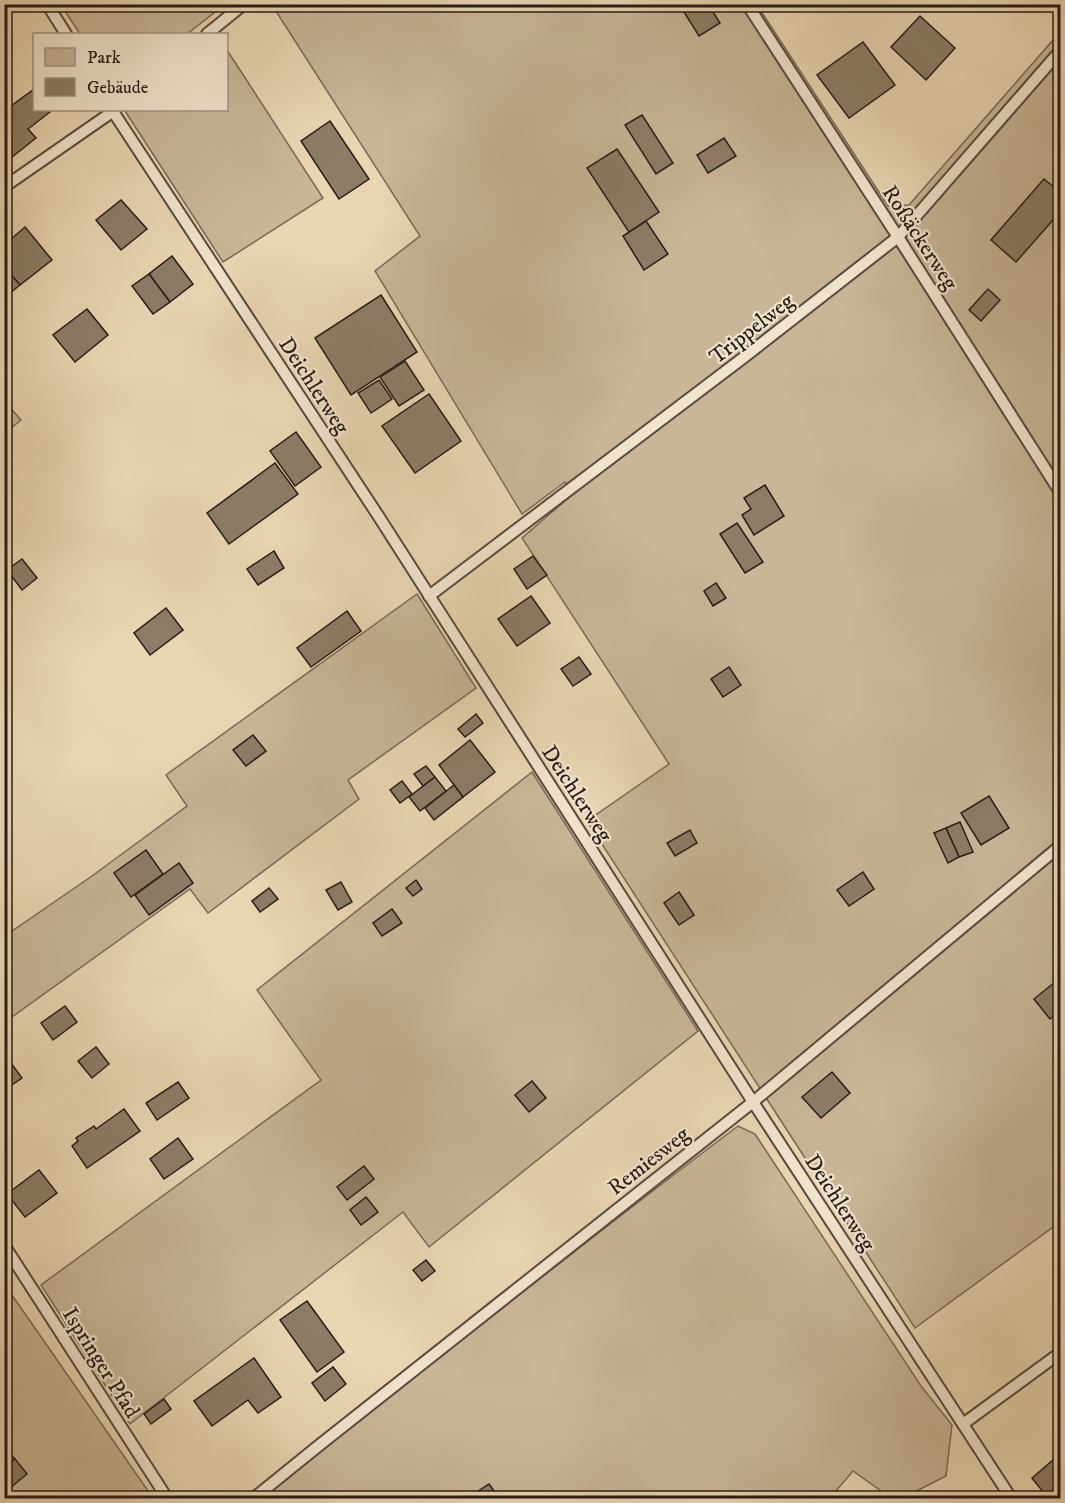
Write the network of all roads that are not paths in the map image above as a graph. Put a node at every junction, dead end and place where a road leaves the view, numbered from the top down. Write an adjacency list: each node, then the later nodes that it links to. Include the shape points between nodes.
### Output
1 (47, 4): 4 (lane)
2 (244, 4): 5 (lane)
3 (747, 4): 10 (lane, Roßäckerweg)
4 (65, 33)
5 (208, 33)
6 (1060, 51): 10 (lane, Trippelweg)
7 (112, 111): 9 (lane)
8 (114, 111): 12 (lane, Deichlerweg)
9 (4, 187)
10 (898, 237): 11 (lane, Roßäckerweg); 12 (lane, Trippelweg)
11 (1060, 492)
12 (429, 596): 14 (lane, Deichlerweg)
13 (1060, 846): 14 (lane, Remiesweg)
14 (753, 1102): 17 (lane, Deichlerweg); 19 (lane, Remiesweg)
15 (4, 1245): 18 (lane, Ispringer Pfad)
16 (1060, 1353): 17 (lane)
17 (963, 1424): 20 (lane, Deichlerweg)
18 (167, 1498)
19 (254, 1498)
20 (1011, 1498)

